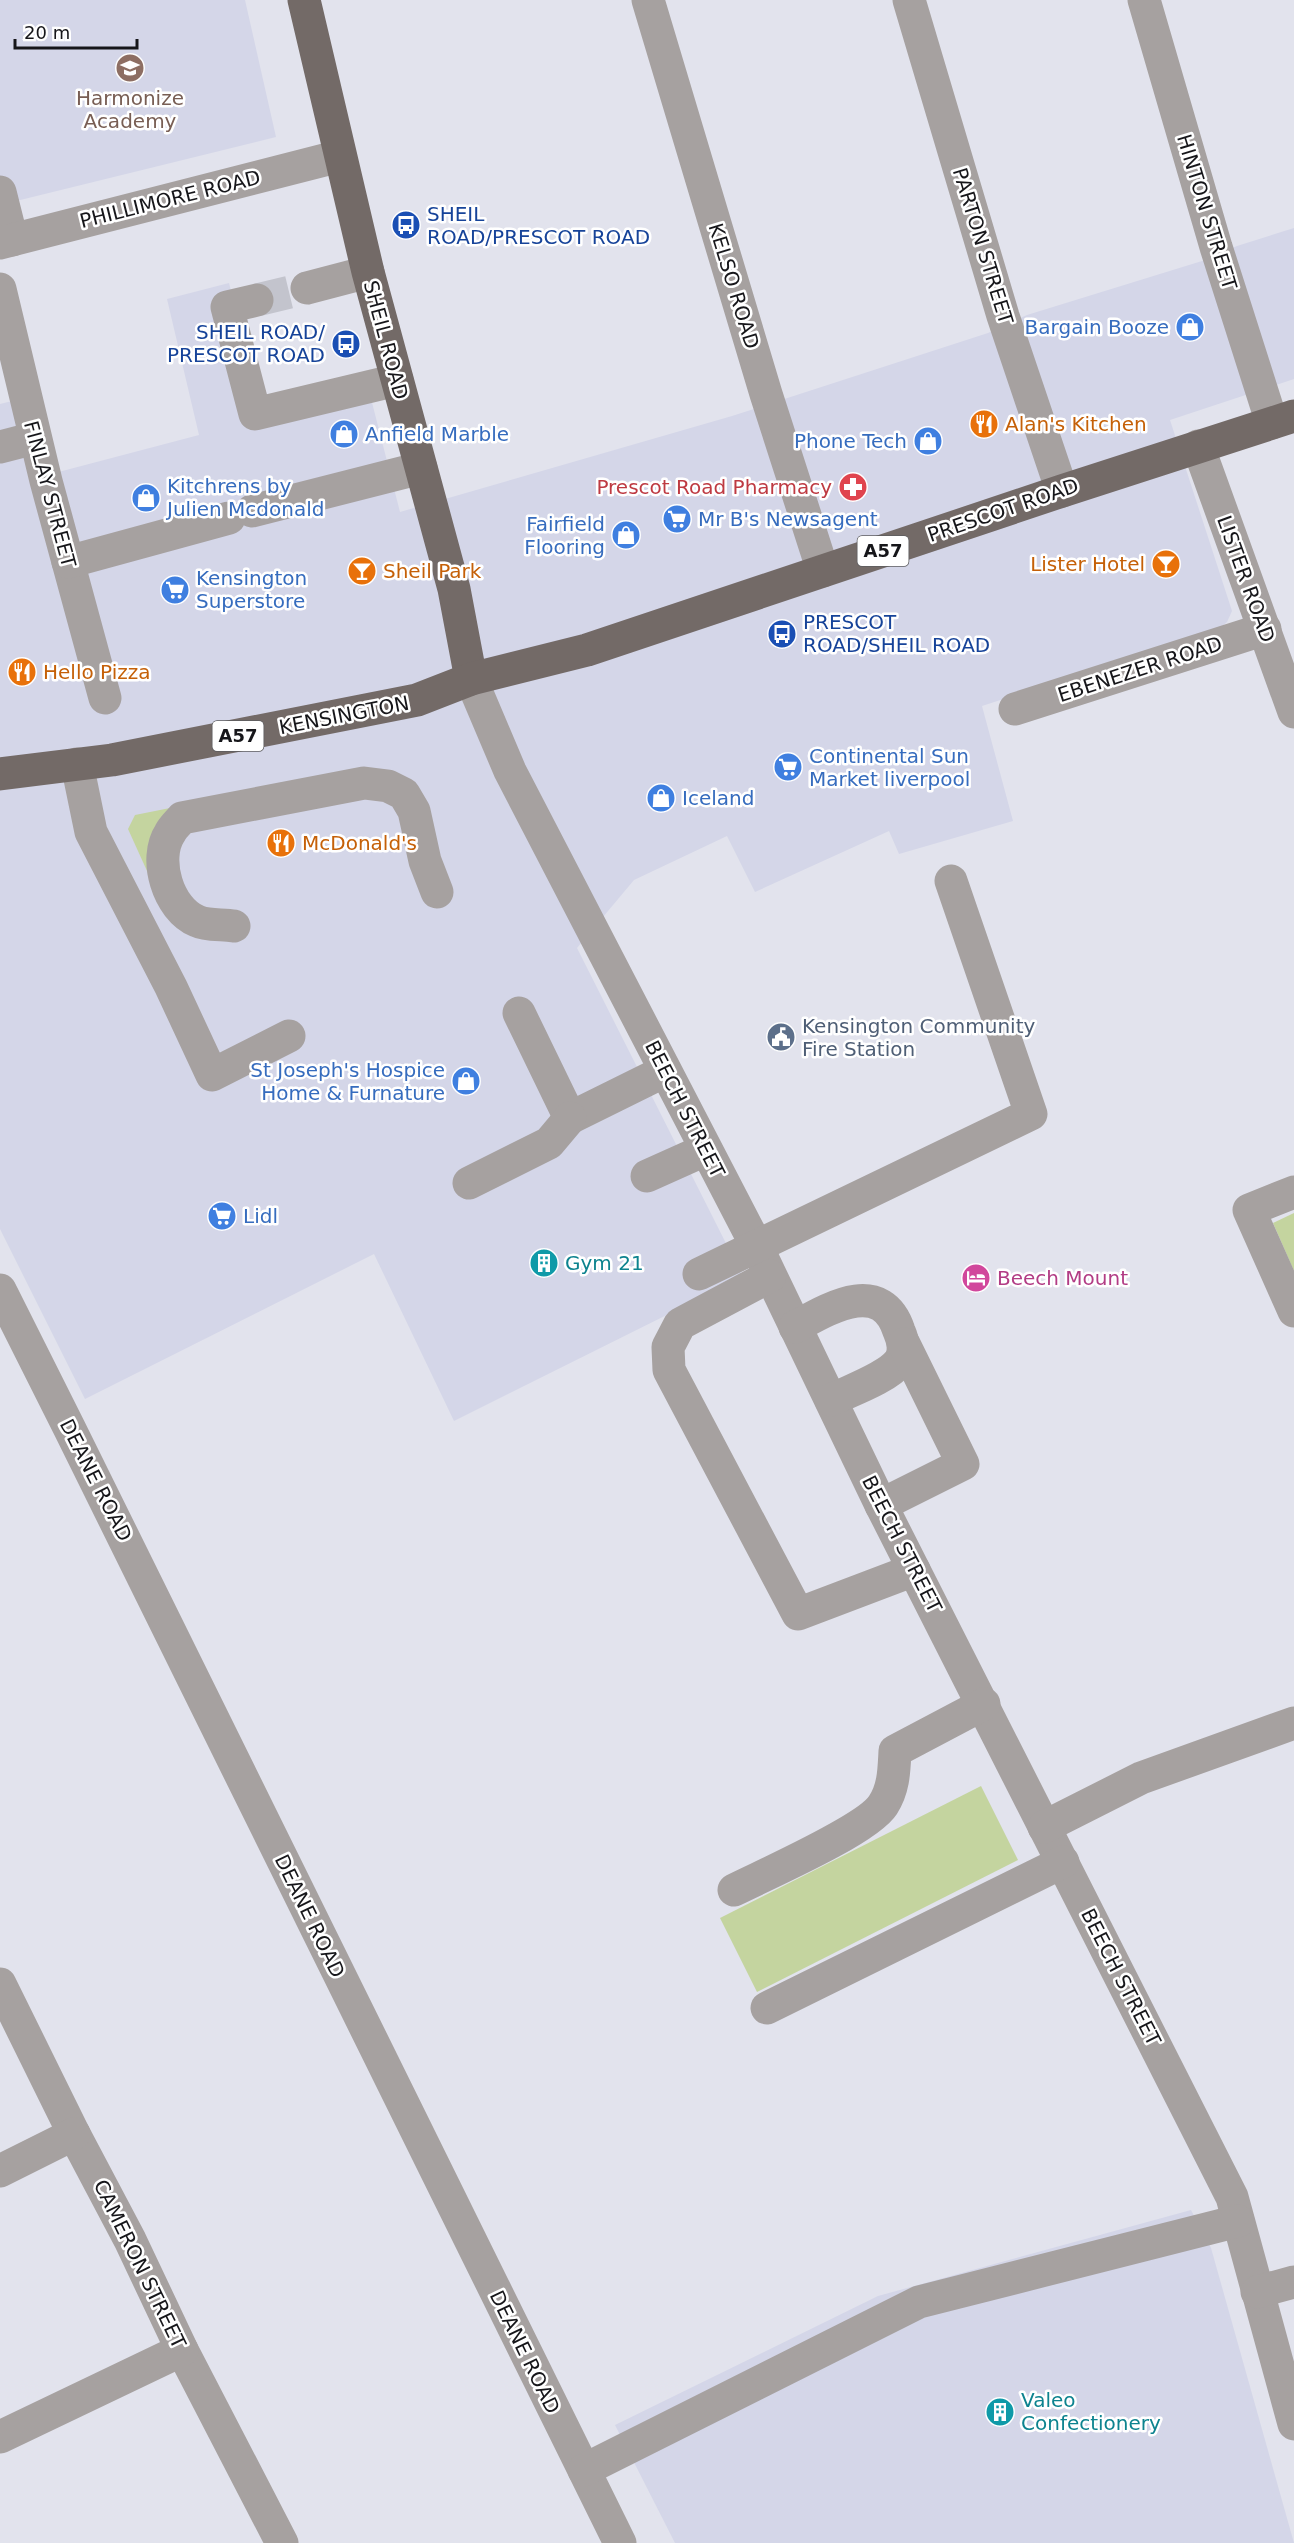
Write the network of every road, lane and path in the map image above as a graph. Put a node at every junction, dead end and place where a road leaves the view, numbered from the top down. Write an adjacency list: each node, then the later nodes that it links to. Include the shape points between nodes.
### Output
1 (304, 0): 5 (main road, SHEIL ROAD)
2 (648, 0): 20 (street, KELSO ROAD)
3 (909, 0): 18 (street, PARTON STREET, via 1004,316)
4 (1144, 0): 13 (street, HINTON STREET, via 1256,369)
5 (340, 156): 7 (street, PHILLIMORE ROAD); 8 (main road, SHEIL ROAD)
6 (0, 192): 7 (street)
7 (6, 242)
8 (368, 272): 9 (street); 12 (main road, SHEIL ROAD)
9 (307, 288)
10 (0, 289): 14 (street, FINLAY STREET)
11 (257, 300): 12 (street, via 227,307 255,414)
12 (397, 380): 17 (main road, SHEIL ROAD)
13 (1283, 420): 15 (main road, PRESCOT ROAD / A57)
14 (35, 438): 16 (street); 19 (street, FINLAY STREET)
15 (1198, 446): 18 (main road, PRESCOT ROAD / A57); 21 (street, LISTER ROAD)
16 (0, 447)
17 (421, 468): 19 (street); 22 (main road, SHEIL ROAD, via 454,589)
18 (1062, 490): 20 (main road, PRESCOT ROAD / A57)
19 (68, 562): 23 (street, FINLAY STREET)
20 (823, 571): 22 (main road, PRESCOT ROAD / A57, via 586,650)
21 (1265, 629): 24 (street, EBENEZER ROAD); 25 (street, LISTER ROAD)
22 (471, 679): 26 (main road, KENSINGTON / A57, via 417,700 383,708); 33 (street, BEECH STREET, via 510,771)
23 (105, 698)
24 (1015, 710)
25 (1294, 712)
26 (77, 764): 27 (main road, KENSINGTON / A57); 32 (street, via 91,832 212,1075)
27 (0, 774)
28 (951, 881): 39 (street, via 1031,1114)
29 (437, 892): 30 (street, via 414,812 404,794 388,786 364,783 182,818 169,834 165,852 164,872 170,898 198,922)
30 (234, 926)
31 (519, 1013): 34 (street)
32 (289, 1036)
33 (665, 1071): 34 (street); 35 (street, BEECH STREET)
34 (570, 1118): 37 (street, via 549,1143)
35 (705, 1150): 36 (street); 39 (street, BEECH STREET)
36 (647, 1176)
37 (469, 1183)
38 (1294, 1192): 43 (street, via 1250,1210)
39 (757, 1247): 40 (street); 41 (street, BEECH STREET)
40 (699, 1274)
41 (770, 1276): 44 (street, BEECH STREET); 48 (street, via 680,1324 668,1347 669,1370 798,1614)
42 (0, 1290): 64 (street, DEANE ROAD)
43 (1294, 1311)
44 (795, 1326): 45 (street, via 834,1306 859,1299 882,1305 896,1321); 46 (street, BEECH STREET)
45 (904, 1344): 46 (street, via 900,1361 886,1373); 47 (street, via 963,1464)
46 (831, 1400): 47 (street, BEECH STREET)
47 (881, 1505): 48 (street, BEECH STREET)
48 (914, 1570): 49 (street, BEECH STREET)
49 (984, 1704): 51 (street, BEECH STREET); 53 (street, via 895,1751 891,1790 882,1807 861,1826)
50 (1294, 1723): 51 (street, via 1141,1778)
51 (1044, 1827): 52 (street, BEECH STREET)
52 (1063, 1862): 55 (street); 58 (street, BEECH STREET, via 1232,2197)
53 (734, 1890)
54 (0, 1984): 56 (street, CAMERON STREET)
55 (767, 2008)
56 (74, 2134): 57 (street); 61 (street, CAMERON STREET)
57 (0, 2171)
58 (1238, 2221): 60 (street, BEECH STREET); 64 (street, via 919,2302)
59 (1294, 2282): 60 (street)
60 (1257, 2292): 62 (street, BEECH STREET)
61 (182, 2350): 63 (street); 65 (street, CAMERON STREET)
62 (1294, 2424)
63 (0, 2437)
64 (584, 2470): 66 (street, DEANE ROAD)
65 (282, 2543)
66 (620, 2543)

